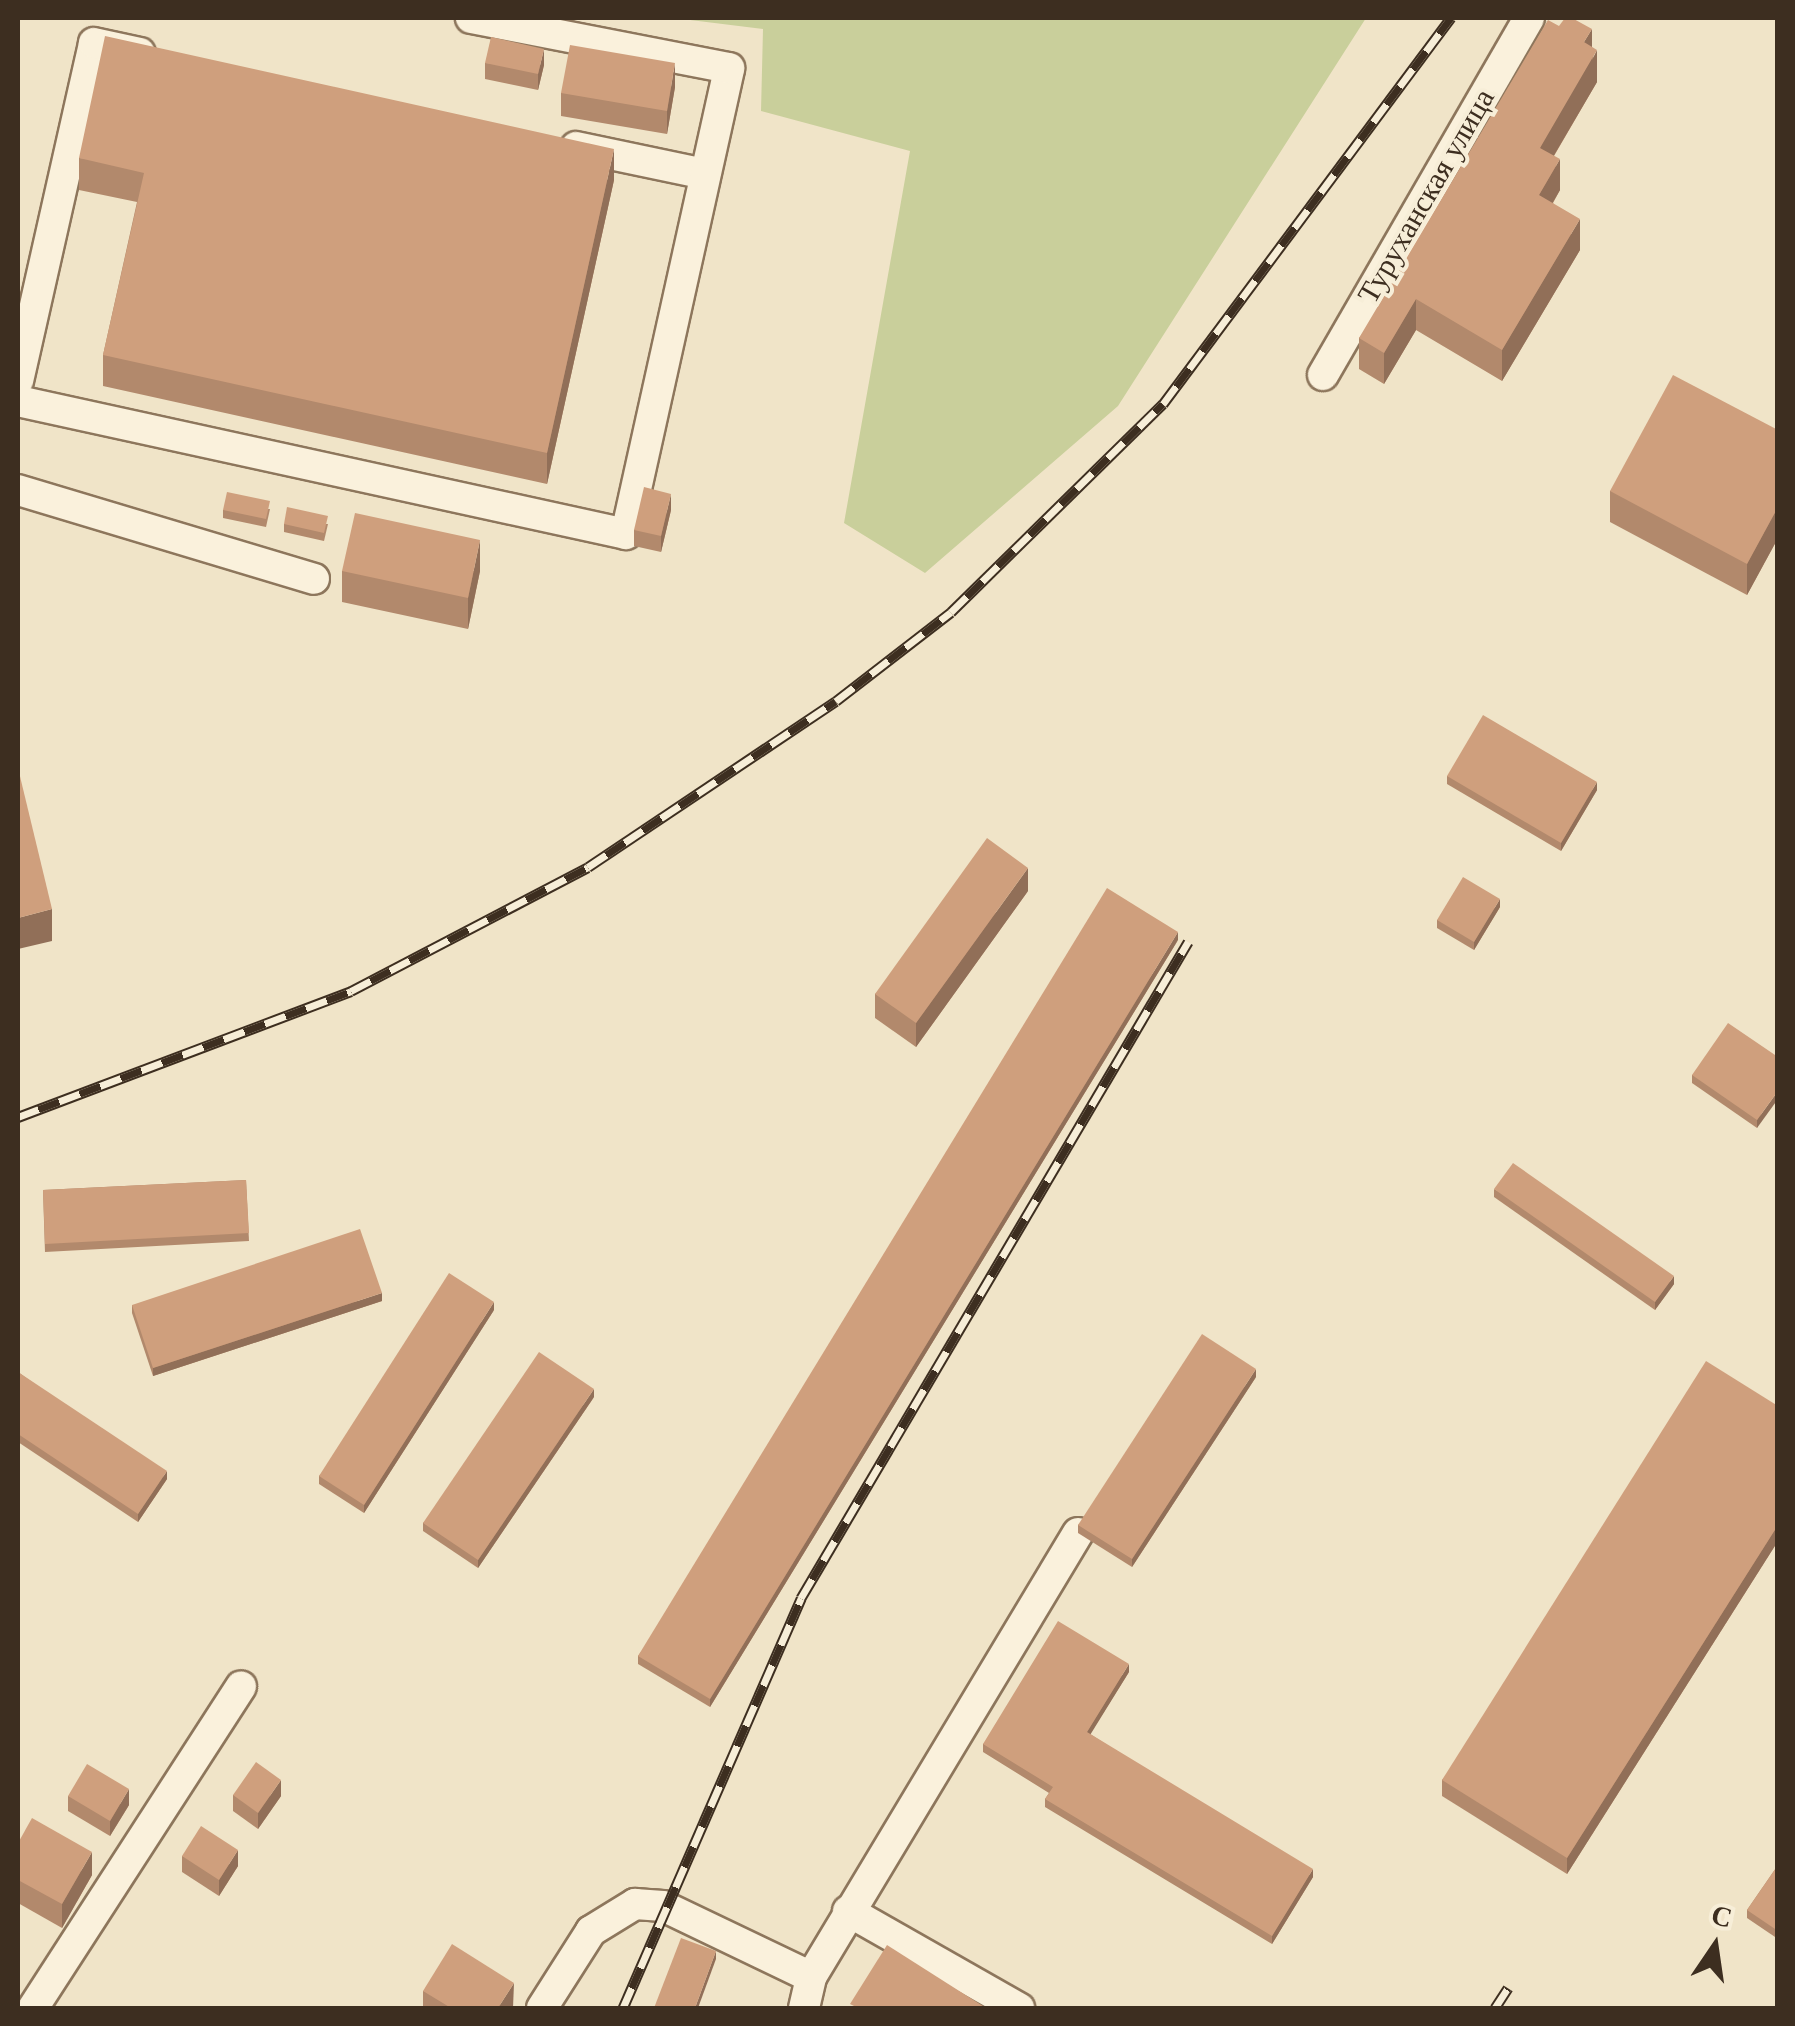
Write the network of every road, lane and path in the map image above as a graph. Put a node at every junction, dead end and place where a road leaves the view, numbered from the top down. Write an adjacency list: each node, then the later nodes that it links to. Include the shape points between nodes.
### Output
1 (471, 18): 5 (street, via 729,68)
2 (1529, 18): 6 (street, Туруханская улица)
3 (170, 60): 7 (street, via 94,43)
4 (553, 142): 5 (street)
5 (706, 174): 8 (street, via 626,534)
6 (1323, 375)
7 (18, 381)
8 (18, 401)
9 (18, 490): 10 (street)
10 (314, 579)
11 (1078, 1533): 13 (street)
12 (242, 1686): 15 (street)
13 (848, 1910): 14 (street); 18 (street)
14 (810, 1978): 16 (street, via 663,1906 635,1904 591,1931); 17 (street)
15 (33, 2008)
16 (542, 2008)
17 (804, 2008)
18 (1019, 2008)

